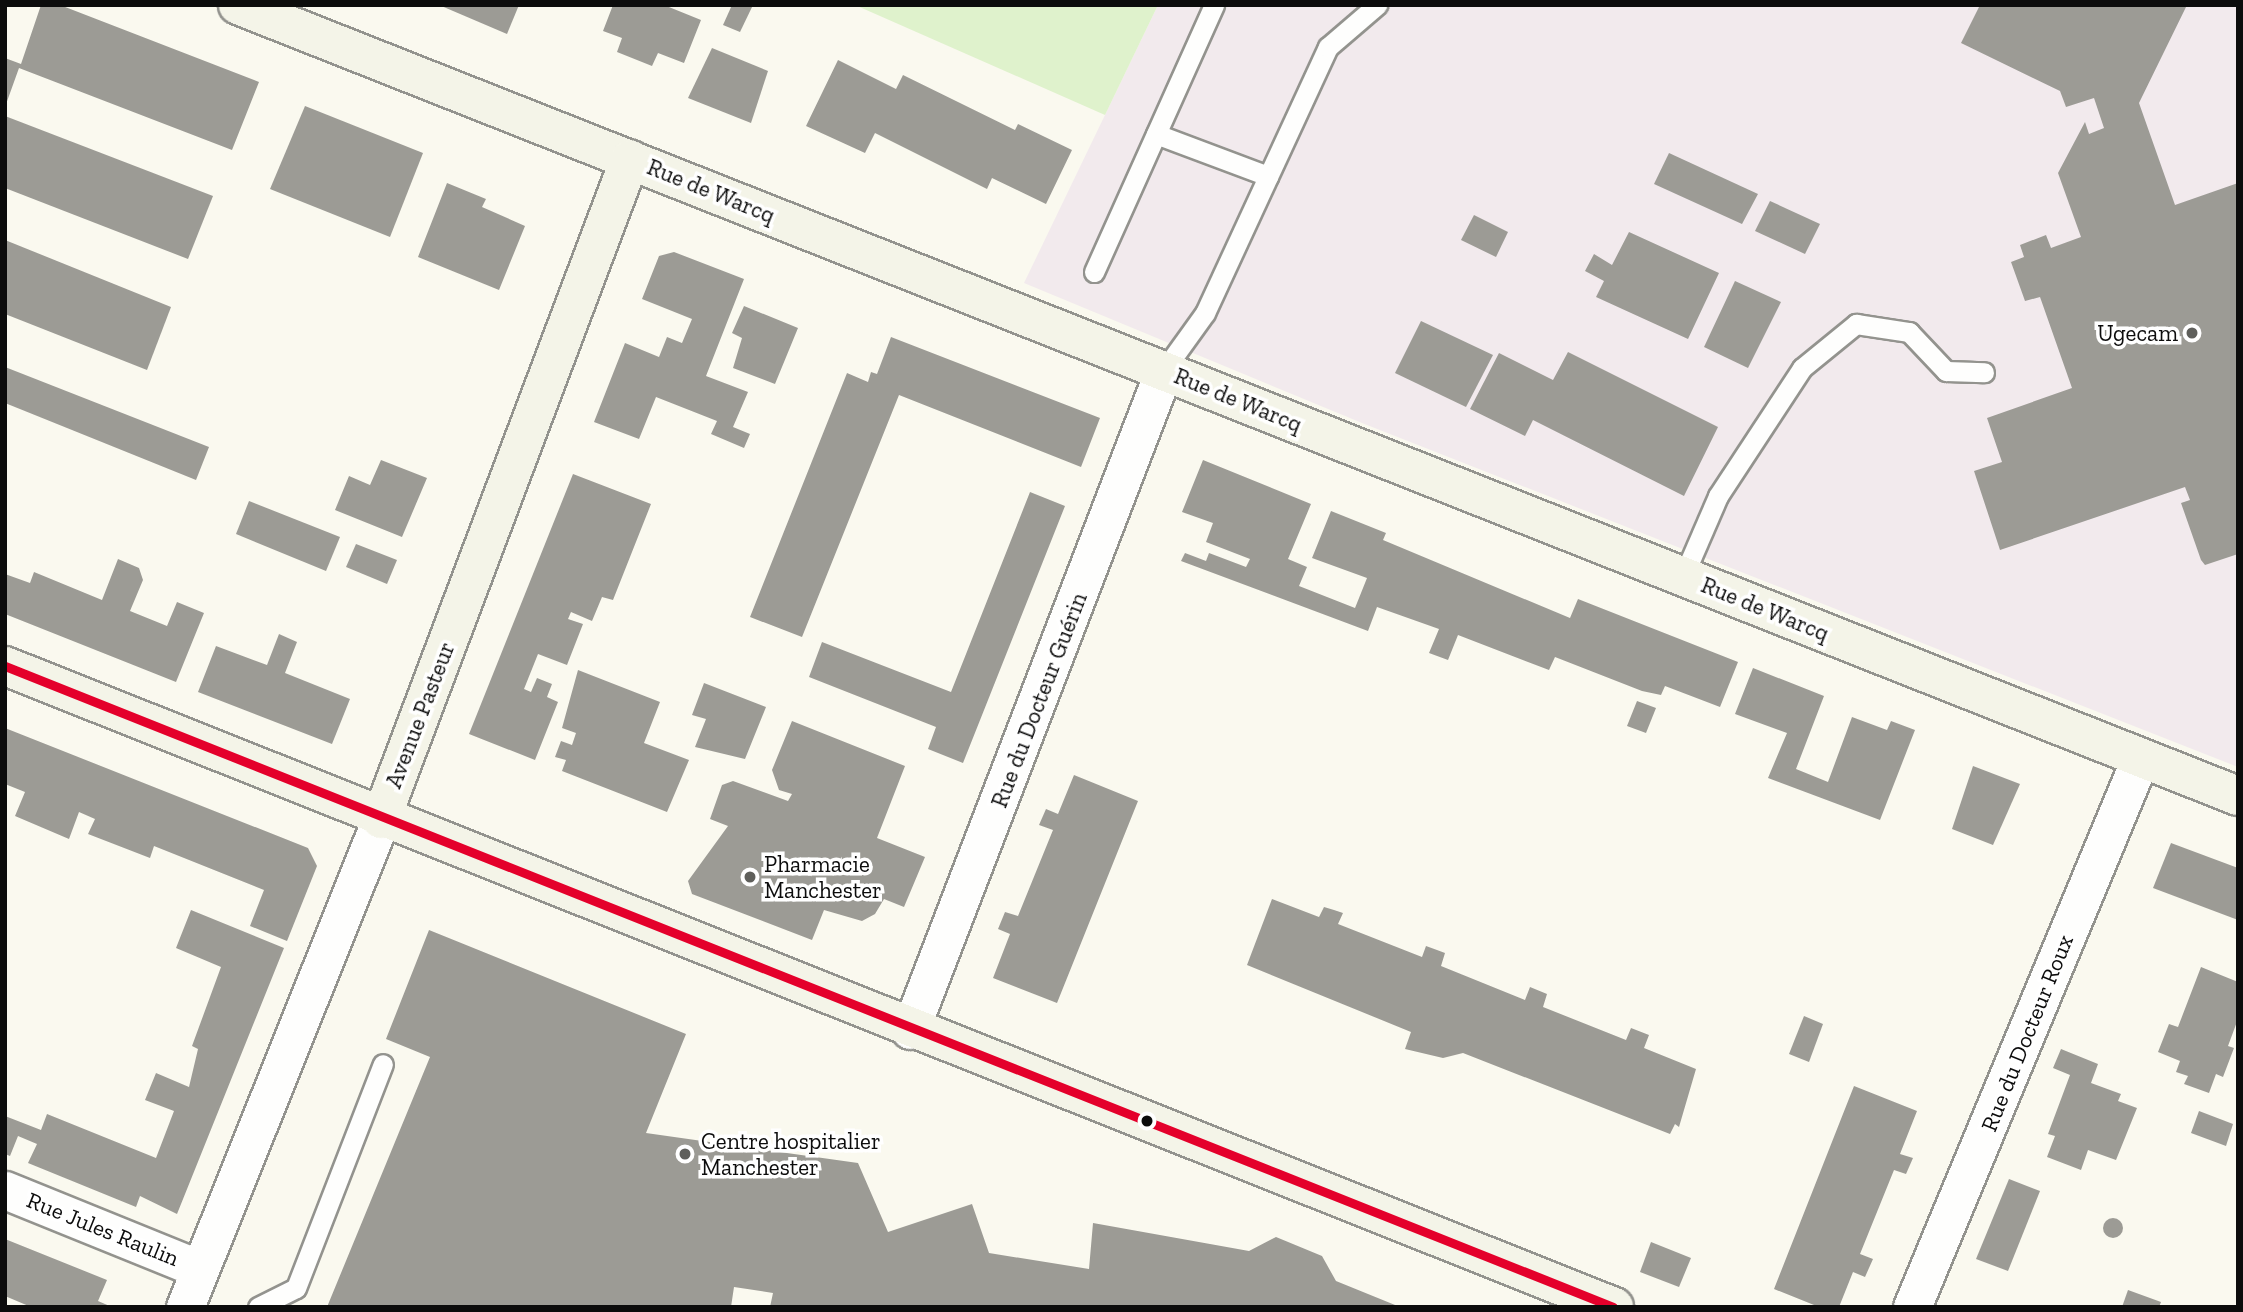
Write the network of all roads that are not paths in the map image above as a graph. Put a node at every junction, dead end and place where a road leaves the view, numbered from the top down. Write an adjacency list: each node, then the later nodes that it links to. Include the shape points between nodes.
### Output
1 (238, 5): 5 (main road, Rue de Warcq)
2 (1214, 5): 4 (lane)
3 (1377, 5): 6 (lane, via 1328,47)
4 (1156, 134): 6 (lane); 7 (lane)
5 (631, 159): 8 (main road, Rue de Warcq); 14 (main road, Avenue Pasteur)
6 (1268, 176): 8 (lane, via 1205,313)
7 (1094, 272)
8 (1164, 370): 10 (main road, Rue de Warcq); 15 (street, Rue du Docteur Guérin)
9 (1984, 372): 10 (lane, via 1946,370 1909,332 1856,324 1802,368 1718,496)
10 (1683, 577): 12 (main road, Rue de Warcq)
11 (5, 666): 14 (main road)
12 (2140, 759): 13 (main road, Rue de Warcq); 22 (street, Rue du Docteur Roux)
13 (2238, 796)
14 (381, 819): 15 (main road); 18 (street, Avenue Pasteur)
15 (910, 1030): 21 (main road)
16 (383, 1064): 20 (lane, via 296,1289)
17 (5, 1190): 18 (street, Rue Jules Raulin)
18 (200, 1269): 19 (street, Avenue Pasteur)
19 (185, 1307)
20 (258, 1307)
21 (1615, 1307)
22 (1912, 1307)

